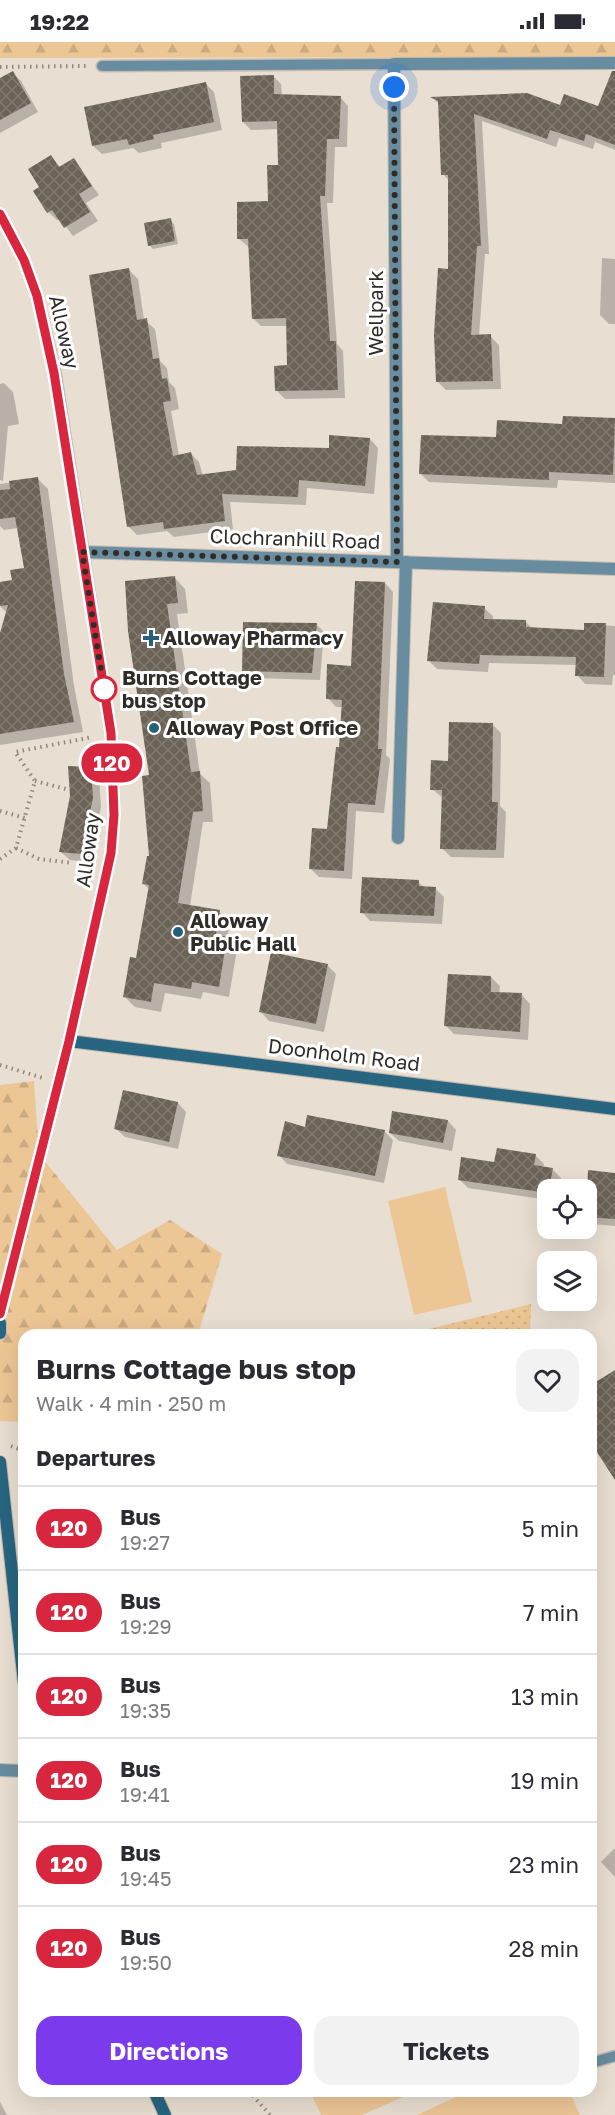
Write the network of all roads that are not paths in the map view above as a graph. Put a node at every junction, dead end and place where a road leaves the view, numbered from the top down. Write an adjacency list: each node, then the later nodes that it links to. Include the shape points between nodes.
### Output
1 (615, 63): 2 (street)
2 (394, 64): 3 (lane); 6 (street, Wellpark)
3 (102, 66)
4 (0, 214): 5 (main road, Alloway, via 37,296 54,373)
5 (82, 552): 6 (street, Clochranhill Road); 9 (main road, Alloway, via 111,733 114,815 111,853)
6 (401, 562): 7 (street, Clochranhill Road); 8 (street, Wellpark)
7 (615, 569)
8 (398, 838)
9 (69, 1041): 10 (main road, Doonholm Road); 11 (main road, Alloway)
10 (615, 1109)
11 (0, 1314)
12 (0, 1323): 13 (main road)
13 (0, 1333)
14 (0, 1462): 15 (main road)
15 (18, 1628)
16 (0, 1770): 17 (street)
17 (18, 1771)
18 (615, 2056): 19 (lane)
19 (597, 2061)
20 (157, 2097): 21 (main road)
21 (165, 2115)

